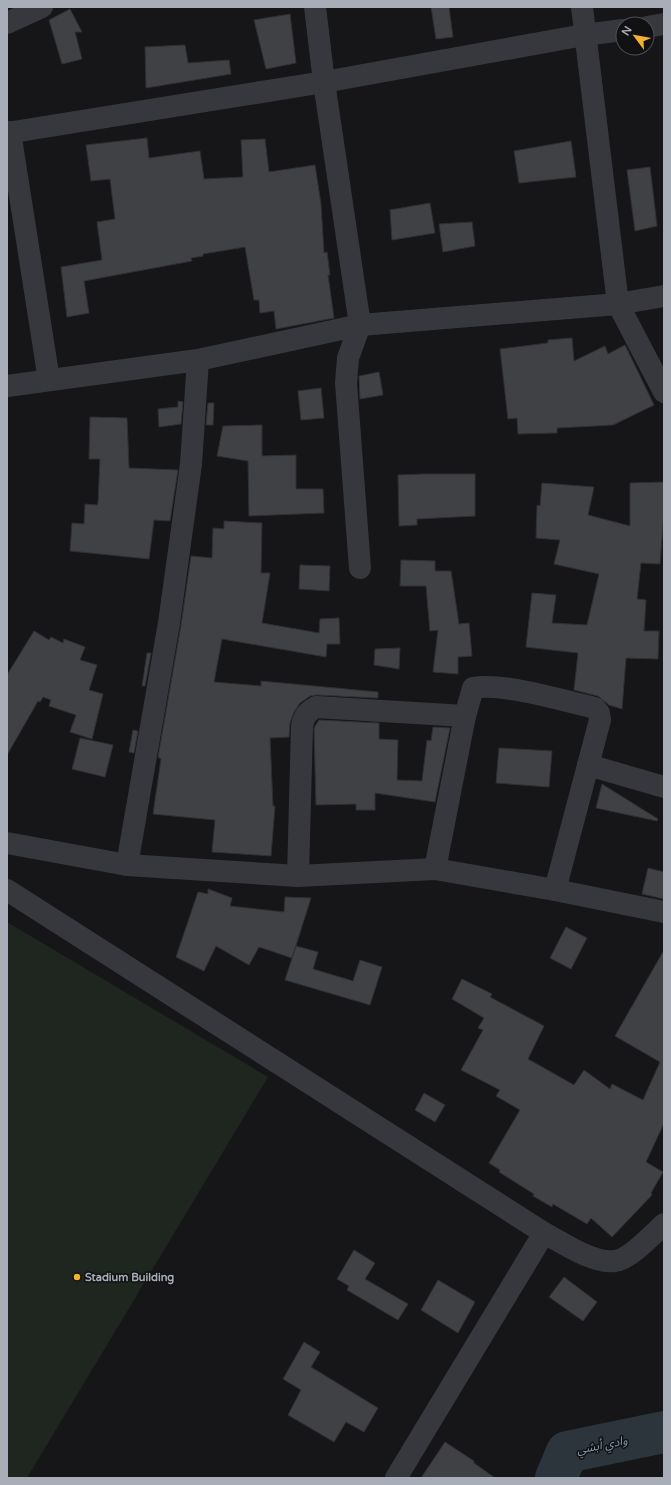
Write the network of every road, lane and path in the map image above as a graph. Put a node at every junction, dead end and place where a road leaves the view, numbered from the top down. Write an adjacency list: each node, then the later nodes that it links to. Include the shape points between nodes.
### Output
1 (42, 7): 4 (street)
2 (315, 7): 7 (street)
3 (582, 7): 6 (street)
4 (7, 22)
5 (615, 31): 6 (street)
6 (584, 35): 7 (street); 10 (street)
7 (324, 82): 8 (street); 11 (street)
8 (9, 132): 13 (street)
9 (664, 296): 10 (street)
10 (618, 304): 11 (street); 15 (street)
11 (360, 325): 12 (street); 16 (street, via 348,358 346,383)
12 (198, 360): 13 (street); 21 (street, via 191,464 169,623)
13 (49, 380): 14 (street)
14 (7, 386)
15 (664, 392)
16 (360, 568)
17 (465, 716): 18 (street, via 473,688 480,686 525,692 595,708 600,720); 22 (street); 23 (street, via 316,707 309,711 302,726)
18 (588, 764): 19 (street); 25 (street)
19 (664, 787)
20 (7, 843): 21 (street)
21 (127, 865): 23 (street)
22 (435, 869): 23 (street); 25 (street)
23 (298, 876)
24 (7, 890): 28 (street)
25 (555, 890): 26 (street)
26 (664, 912)
27 (664, 1224): 28 (street, via 629,1255 616,1262 596,1260)
28 (544, 1233): 29 (street)
29 (396, 1478)

